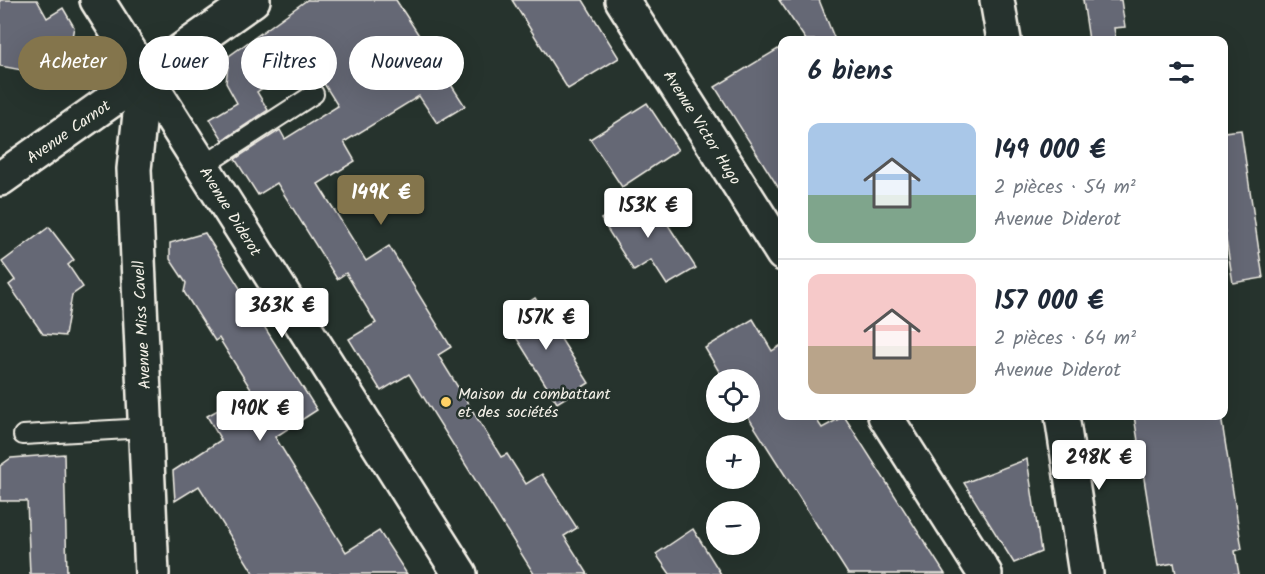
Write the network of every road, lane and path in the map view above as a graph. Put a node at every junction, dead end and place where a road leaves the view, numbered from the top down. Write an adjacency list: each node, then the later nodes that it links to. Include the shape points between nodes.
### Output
1 (97, 0): 7 (street, Avenue Diderot)
2 (253, 0): 5 (street, Avenue Carnot)
3 (622, 0): 14 (street, Avenue Victor Hugo)
4 (998, 0): 6 (street)
5 (202, 36)
6 (1003, 36)
7 (139, 69)
8 (139, 81): 13 (street, Avenue Carnot)
9 (143, 90): 17 (street, Avenue Miss Cavell, via 134,169)
10 (153, 90): 12 (street, Avenue Diderot)
11 (314, 94): 12 (lane)
12 (203, 166): 20 (street, Avenue Diderot)
13 (0, 179)
14 (778, 246)
15 (888, 420): 21 (street)
16 (1063, 420): 22 (street)
17 (146, 428): 18 (lane); 19 (street, Avenue Miss Cavell)
18 (23, 435)
19 (152, 574)
20 (460, 574)
21 (986, 574)
22 (1086, 574)

